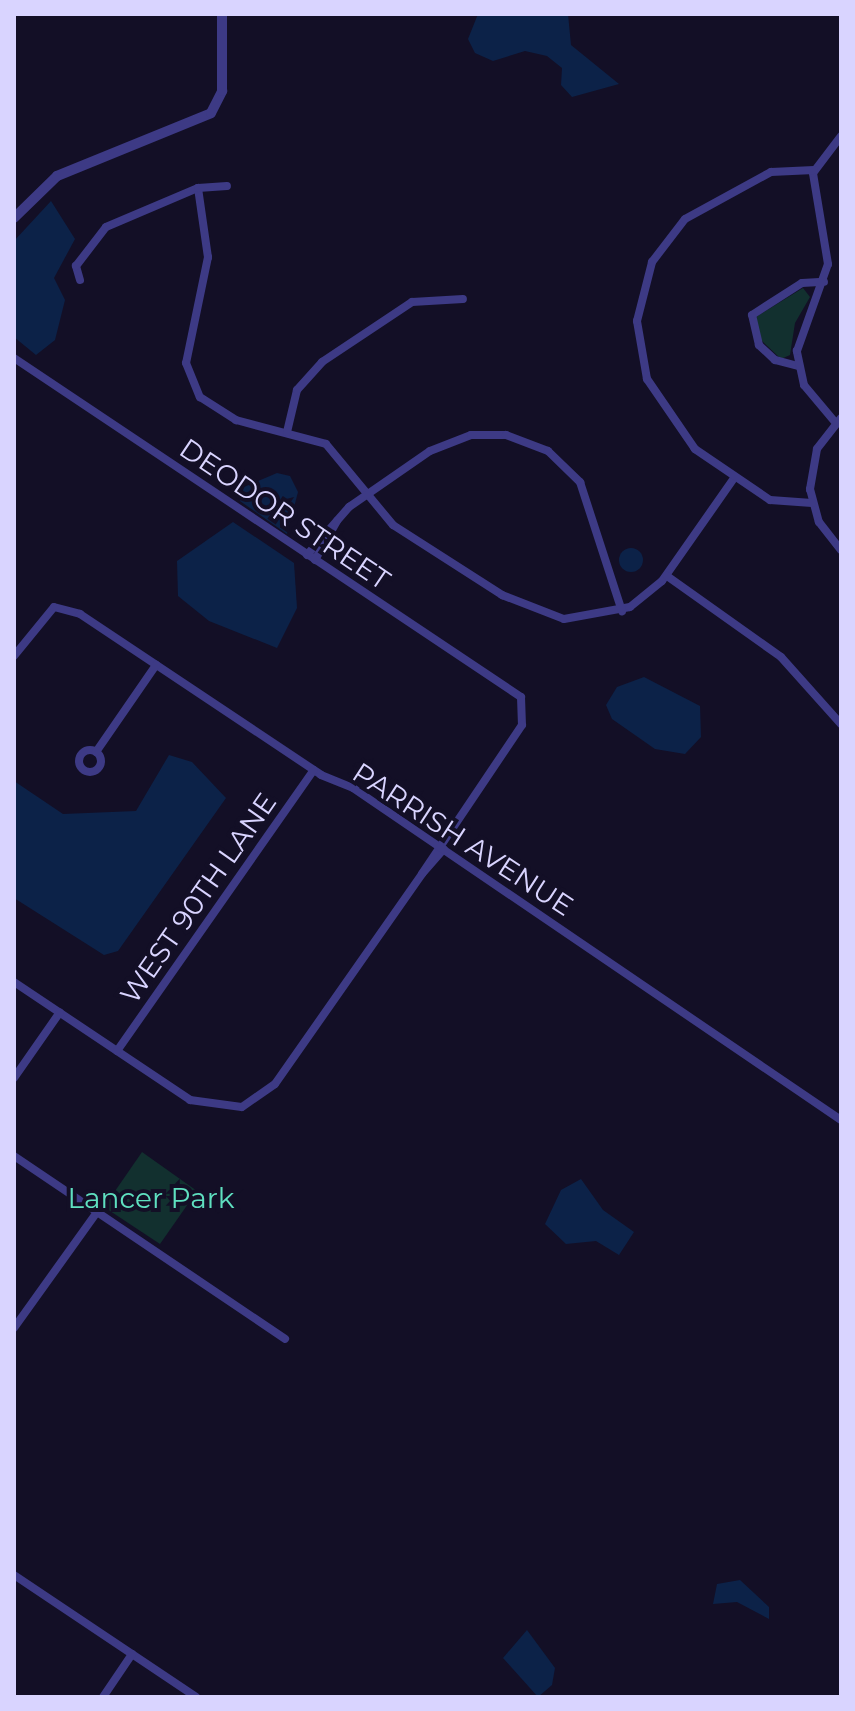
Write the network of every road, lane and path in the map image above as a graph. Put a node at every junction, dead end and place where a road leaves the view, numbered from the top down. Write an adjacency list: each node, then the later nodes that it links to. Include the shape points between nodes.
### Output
1 (222, 14): 6 (street, via 222,91 211,113 63,172)
2 (841, 136): 3 (street)
3 (814, 170): 8 (street, via 827,251); 14 (street, via 779,169 694,212 662,244 642,287 637,338 651,387 695,449)
4 (227, 186): 5 (street)
5 (198, 188): 7 (street, via 106,227 76,266); 13 (street, via 208,257 187,377 200,397 236,420)
6 (14, 218)
7 (80, 280)
8 (824, 282): 11 (street, via 800,328); 11 (street, via 802,283 752,315 759,345 775,360)
9 (463, 299): 13 (street, via 408,303 322,362 297,390)
10 (14, 358): 18 (street, DEODOR STREET)
11 (798, 366): 12 (street, via 812,397)
12 (838, 420): 16 (street, via 814,455)
13 (287, 432): 15 (street, via 331,447)
14 (734, 478): 16 (street, via 776,502); 19 (street)
15 (367, 493): 18 (street, via 338,520); 20 (street, via 398,529 524,606 574,619); 20 (street, via 456,439 492,434 534,444 565,464 588,495)
16 (812, 503): 17 (street)
17 (841, 550)
18 (311, 558): 26 (street, DEODOR STREET, via 510,689 526,709)
19 (667, 576): 20 (street); 23 (street, via 781,657)
20 (622, 611)
21 (14, 656): 22 (street, PARRISH AVENUE, via 54,607 80,614)
22 (156, 665): 24 (street); 25 (street, PARRISH AVENUE)
23 (841, 724)
24 (96, 752)
25 (314, 770): 26 (street, PARRISH AVENUE); 29 (street, WEST 90TH LANE)
26 (441, 847): 29 (street, via 275,1084 251,1103 222,1110 190,1100); 31 (street, PARRISH AVENUE)
27 (14, 982): 28 (street)
28 (60, 1012): 29 (street); 30 (street)
29 (117, 1051)
30 (14, 1078)
31 (841, 1120)
32 (14, 1156): 33 (street)
33 (97, 1212): 34 (street); 35 (street)
34 (14, 1328)
35 (285, 1339)
36 (14, 1575): 37 (street)
37 (132, 1654): 38 (street); 39 (street)
38 (103, 1697)
39 (196, 1697)

